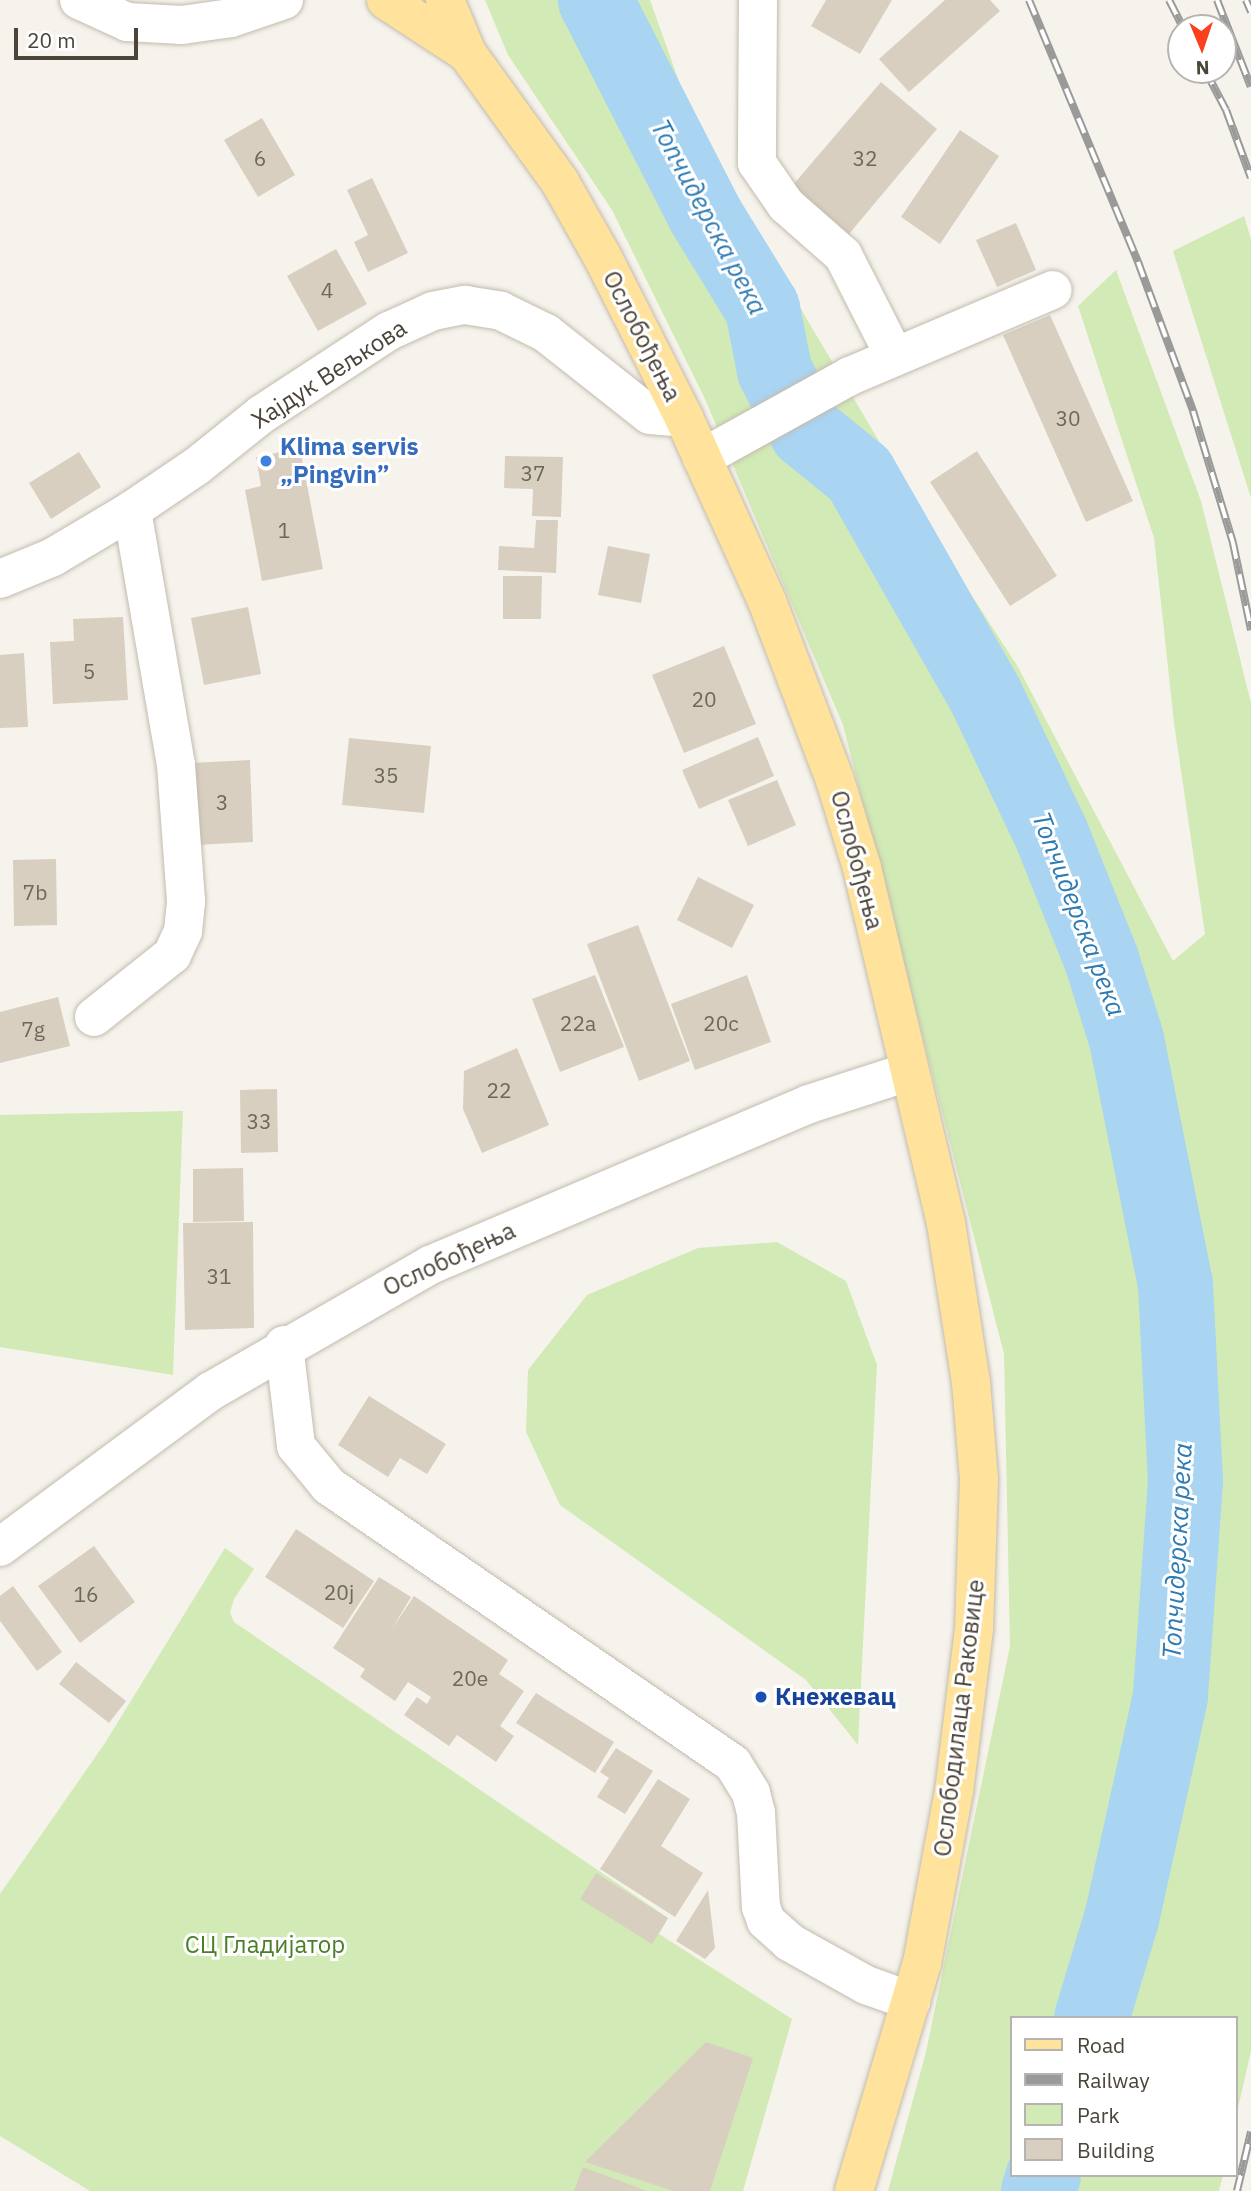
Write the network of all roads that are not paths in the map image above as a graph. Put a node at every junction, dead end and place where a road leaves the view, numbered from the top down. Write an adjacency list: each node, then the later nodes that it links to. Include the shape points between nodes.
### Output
1 (79, 0): 7 (street, via 127,22)
2 (224, 0): 7 (street)
3 (284, 0): 7 (street, via 232,18)
4 (386, 0): 8 (main road, Ослобођења)
5 (445, 0): 8 (main road, Ослобођења)
6 (758, 0): 10 (street, via 757,163 786,205 843,255)
7 (182, 25)
8 (467, 54): 11 (main road, Ослобођења, via 560,182)
9 (1053, 290): 10 (street)
10 (895, 357): 12 (street, via 850,376)
11 (684, 418): 12 (main road, Ослобођења); 13 (street, Хајдук Вељкова, via 650,415 546,333 501,311 465,305 433,310 389,331 272,407)
12 (702, 458): 16 (main road, Ослобођења, via 767,601 835,780 862,868)
13 (132, 510): 14 (street, Хајдук Вељкова, via 53,557); 15 (street, via 177,765 186,901 183,931 172,955)
14 (0, 579)
15 (94, 1017)
16 (908, 1072): 17 (street, Ослобођења, via 808,1104 465,1249); 19 (main road, Ослободилаца Раковице, via 946,1223 971,1382 979,1479 978,1577 967,1691 952,1804)
17 (284, 1345): 18 (street, Ослобођења, via 211,1391); 19 (street, via 296,1446 329,1486 733,1763 751,1793 756,1813 761,1908 766,1921 789,1942 866,1985)
18 (0, 1547)
19 (911, 2001): 20 (main road, Ослободилаца Раковице)
20 (854, 2191)

